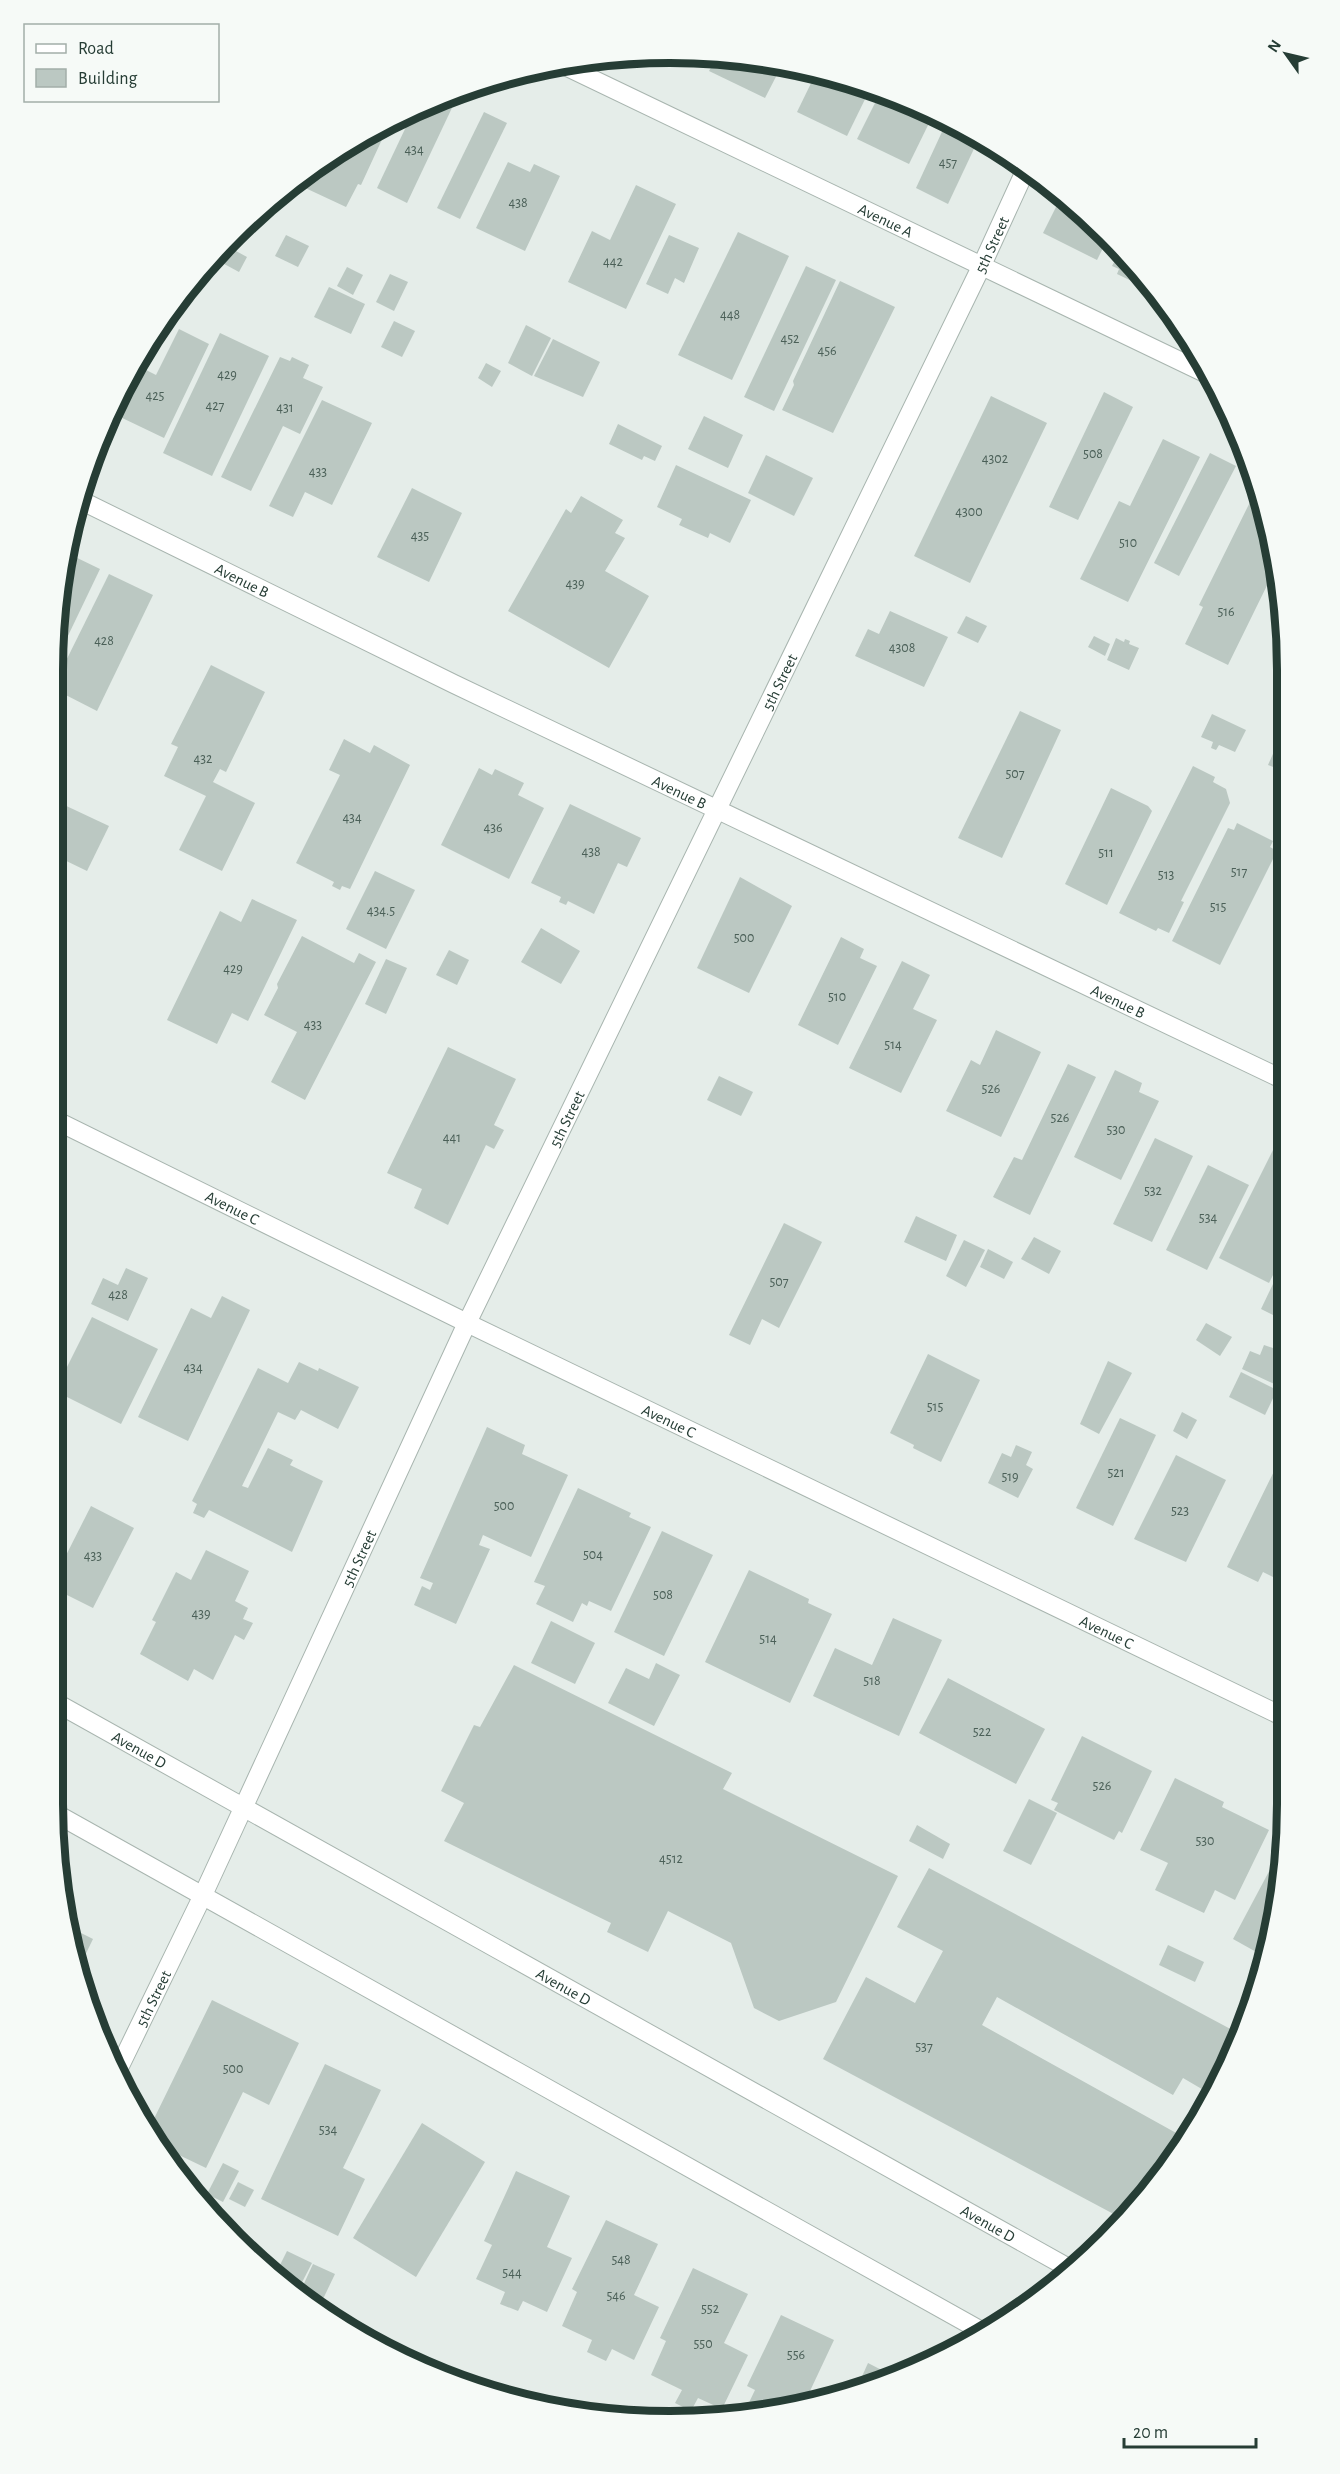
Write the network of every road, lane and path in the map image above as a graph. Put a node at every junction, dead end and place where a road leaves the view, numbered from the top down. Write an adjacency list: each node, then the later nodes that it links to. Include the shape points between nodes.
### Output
1 (575, 71): 3 (street, Avenue A)
2 (1023, 176): 3 (street, 5th Street)
3 (982, 265): 4 (street, Avenue A); 6 (street, 5th Street)
4 (1197, 369)
5 (87, 503): 6 (street, Avenue B, via 454,684)
6 (717, 807): 7 (street, Avenue B); 9 (street, 5th Street)
7 (1277, 1077)
8 (63, 1124): 9 (street, Avenue C)
9 (467, 1323): 11 (street, Avenue C); 12 (street, 5th Street)
10 (63, 1706): 12 (street, Avenue D)
11 (1277, 1714)
12 (244, 1806): 14 (street, 5th Street); 16 (street, Avenue D)
13 (63, 1818): 14 (street)
14 (203, 1895): 15 (street, 5th Street); 17 (street)
15 (122, 2063)
16 (1064, 2265)
17 (977, 2328)

